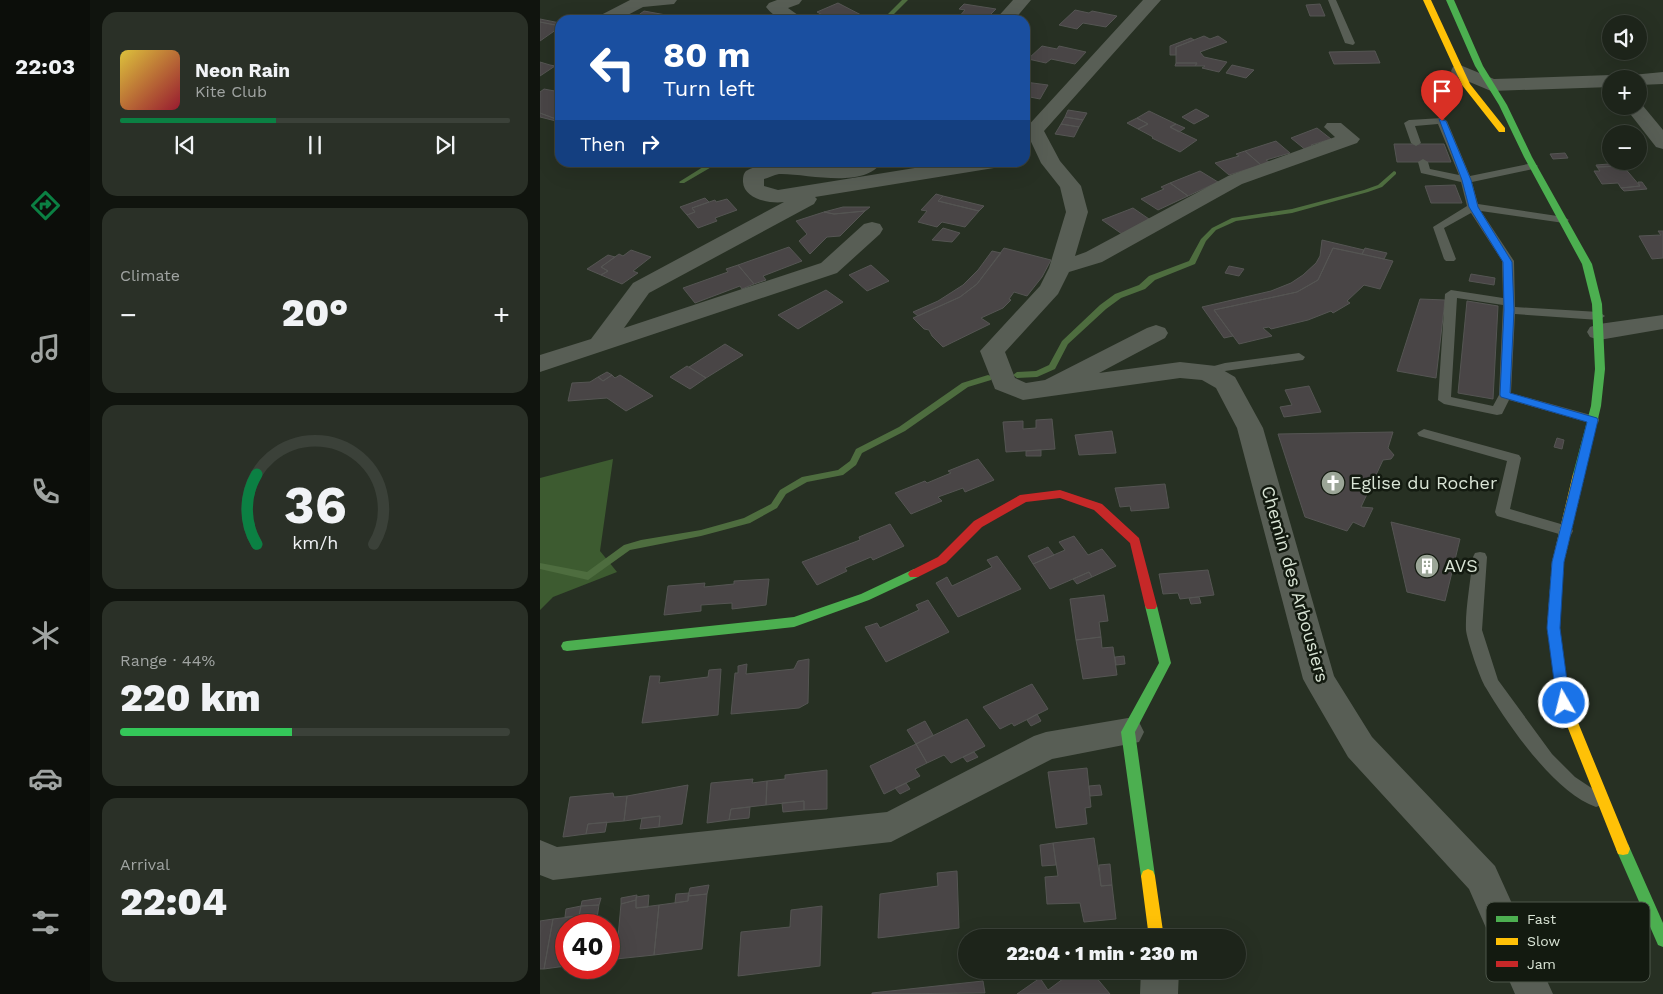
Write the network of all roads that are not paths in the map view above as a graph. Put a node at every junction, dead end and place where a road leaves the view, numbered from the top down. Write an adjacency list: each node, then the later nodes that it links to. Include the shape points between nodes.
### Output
1 (668, 0): 8 (street, via 639,2)
2 (793, 0): 9 (street, via 775,7)
3 (1022, 0): 10 (street)
4 (1152, 0): 21 (street, Chemin des Arbousiers, via 1034,130)
5 (1332, 0): 11 (lane)
6 (1428, 0): 12 (street)
7 (1450, 0): 16 (street)
8 (614, 15)
9 (788, 15)
10 (1008, 15)
11 (1350, 43)
12 (1460, 71): 16 (street); 23 (street, via 1482,107)
13 (1663, 78): 14 (street)
14 (1647, 79)
15 (1602, 81): 16 (street)
16 (1491, 86): 23 (street)
17 (1641, 115): 19 (street)
18 (1334, 127): 32 (street, via 1350,139 1235,180 1094,257)
19 (1663, 143)
20 (1416, 144): 26 (lane, via 1409,123 1442,121)
21 (1035, 154): 32 (street, Chemin des Arbousiers, via 1070,186 1077,212)
22 (1423, 162): 26 (lane, via 1425,171)
23 (1533, 166): 26 (lane); 29 (street)
24 (861, 167): 27 (street, via 817,172 776,168 753,176 754,189 776,197)
25 (964, 167): 27 (street)
26 (1466, 180): 28 (lane)
27 (821, 191): 37 (street, via 641,288)
28 (1473, 207): 29 (lane); 31 (lane, via 1438,227); 33 (lane, via 1508,262)
29 (1564, 220): 35 (street, via 1587,264)
30 (872, 229): 37 (street, via 829,268)
31 (1450, 258)
32 (1060, 268): 41 (street, Chemin des Arbousiers, via 1050,289 992,351 1004,382 1023,392)
33 (1509, 306): 35 (lane); 42 (lane); 42 (lane, via 1451,294 1444,400 1497,411)
34 (1663, 322): 35 (street)
35 (1599, 324): 43 (street, via 1600,369)
36 (1156, 333): 41 (street, Chemin des Arbousiers)
37 (599, 345): 39 (street)
38 (1299, 357): 40 (lane, via 1225,366)
39 (540, 364)
40 (1207, 372): 41 (street, Chemin des Arbousiers, via 1180,370); 51 (street, Chemin des Arbousiers, via 1226,383 1250,428 1319,679 1360,747 1482,878)
41 (1051, 388)
42 (1505, 395): 43 (lane)
43 (1593, 420): 45 (street)
44 (1424, 433): 45 (lane, via 1514,458 1502,512)
45 (1566, 531): 49 (street, via 1558,562 1553,628 1564,703)
46 (1480, 557): 49 (lane, via 1474,630 1491,683 1546,759 1569,782)
47 (567, 646): 48 (street, via 794,622 866,597 942,560 978,524 1024,498 1060,494 1098,507 1135,541 1165,663)
48 (1128, 732): 50 (street, via 1046,746 891,827 553,864); 54 (street)
49 (1603, 804): 52 (street)
50 (540, 856)
51 (1493, 902)
52 (1646, 902)
53 (1650, 911): 55 (street)
54 (1156, 929)
55 (1663, 940)
56 (1160, 979): 58 (street)
57 (1529, 982): 59 (street, Chemin des Arbousiers)
58 (1159, 994)
59 (1534, 994)

